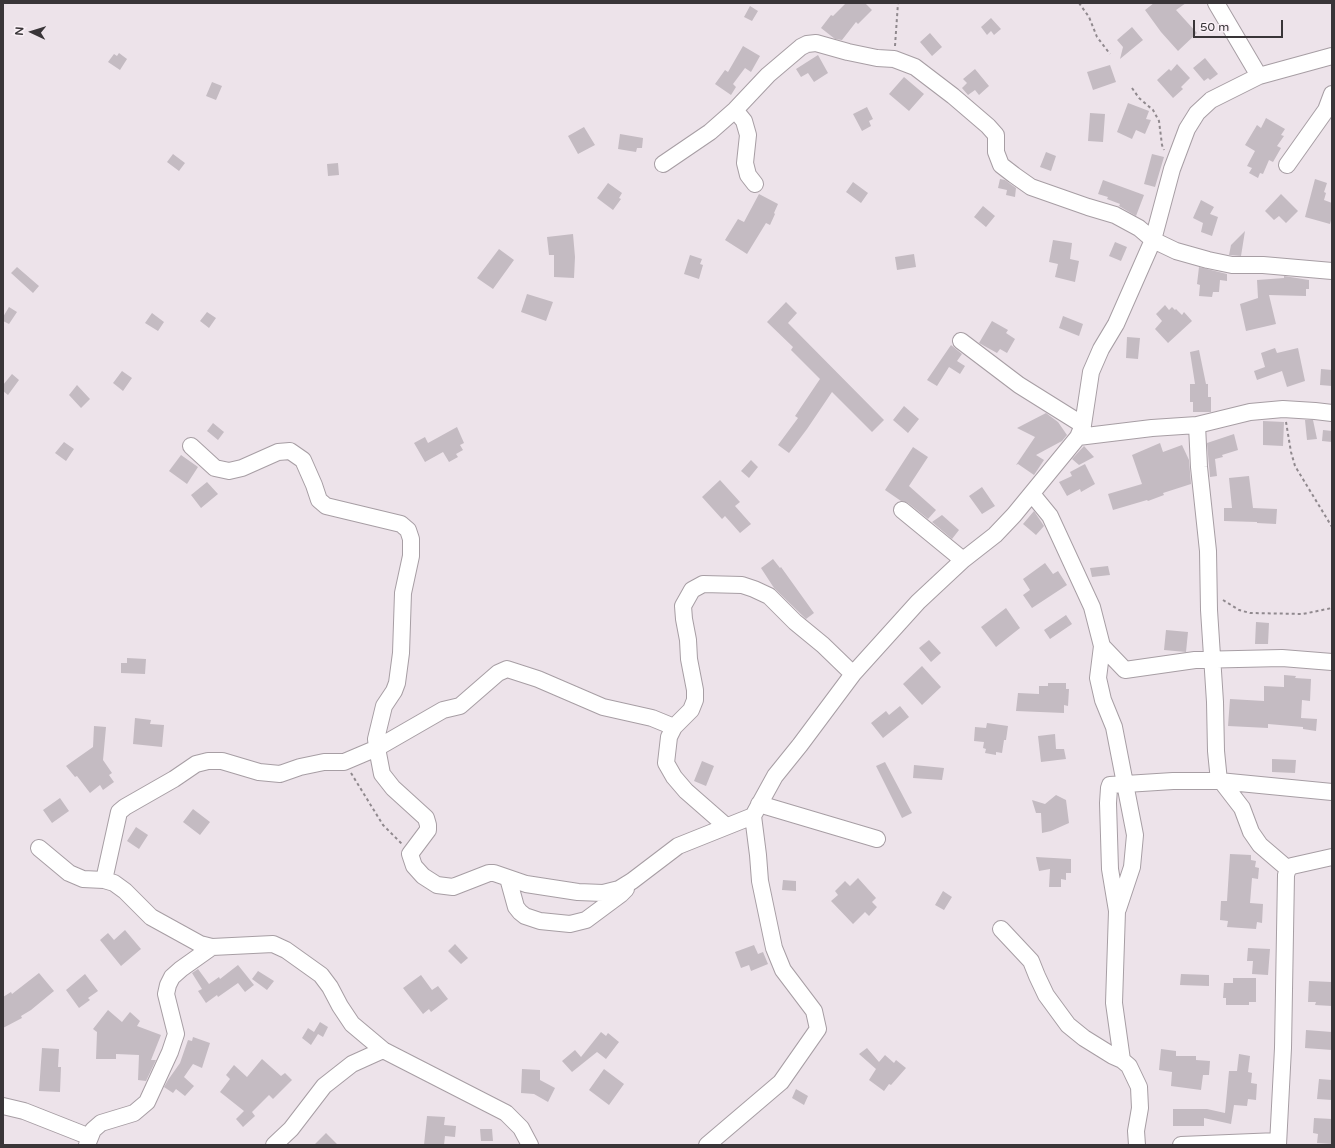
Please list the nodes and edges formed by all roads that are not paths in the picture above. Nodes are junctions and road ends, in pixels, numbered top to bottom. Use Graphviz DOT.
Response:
graph roads {
  1 [pos="1216,3"];
  2 [pos="1332,56"];
  3 [pos="1259,76"];
  4 [pos="1332,94"];
  5 [pos="735,110"];
  6 [pos="663,164"];
  7 [pos="1288,165"];
  8 [pos="755,184"];
  9 [pos="1153,240"];
  10 [pos="1332,271"];
  11 [pos="961,341"];
  12 [pos="1332,413"];
  13 [pos="1197,425"];
  14 [pos="1081,431"];
  15 [pos="191,446"];
  16 [pos="1032,494"];
  17 [pos="902,510"];
  18 [pos="963,560"];
  19 [pos="1102,646"];
  20 [pos="1212,660"];
  21 [pos="1332,662"];
  22 [pos="1125,670"];
  23 [pos="853,674"];
  24 [pos="1098,678"];
  25 [pos="674,727"];
  26 [pos="377,748"];
  27 [pos="1221,782"];
  28 [pos="1124,784"];
  29 [pos="1332,792"];
  30 [pos="756,810"];
  31 [pos="726,826"];
  32 [pos="877,839"];
  33 [pos="39,848"];
  34 [pos="1332,857"];
  35 [pos="1288,869"];
  36 [pos="508,878"];
  37 [pos="104,880"];
  38 [pos="632,881"];
  39 [pos="1117,911"];
  40 [pos="1001,929"];
  41 [pos="212,947"];
  42 [pos="383,1050"];
  43 [pos="1122,1060"];
  44 [pos="3,1106"];
  45 [pos="88,1141"];
  46 [pos="1278,1143"];
  47 [pos="274,1145"];
  48 [pos="530,1145"];
  49 [pos="707,1145"];
  50 [pos="1137,1145"];
  51 [pos="1181,1145"];
  1 -- 3 [label="street"];
  2 -- 3 [label="street"];
  3 -- 9 [label="street"];
  4 -- 7 [label="street"];
  5 -- 6 [label="street"];
  5 -- 8 [label="street"];
  5 -- 9 [label="street"];
  9 -- 10 [label="street"];
  9 -- 14 [label="street"];
  11 -- 14 [label="street"];
  12 -- 13 [label="street"];
  13 -- 14 [label="street"];
  13 -- 20 [label="street"];
  14 -- 16 [label="street"];
  15 -- 26 [label="street"];
  16 -- 18 [label="street"];
  16 -- 19 [label="street"];
  17 -- 18 [label="street"];
  18 -- 23 [label="street"];
  19 -- 22 [label="street"];
  19 -- 24 [label="street"];
  20 -- 21 [label="street"];
  20 -- 22 [label="street"];
  20 -- 27 [label="street"];
  22 -- 24 [label="street"];
  23 -- 25 [label="street"];
  23 -- 30 [label="street"];
  24 -- 28 [label="street"];
  25 -- 26 [label="street"];
  25 -- 31 [label="street"];
  26 -- 36 [label="street"];
  26 -- 37 [label="street"];
  27 -- 28 [label="street"];
  27 -- 29 [label="street"];
  27 -- 35 [label="street"];
  28 -- 39 [label="street"];
  28 -- 39 [label="street"];
  30 -- 31 [label="street"];
  30 -- 32 [label="street"];
  30 -- 49 [label="street"];
  31 -- 38 [label="street"];
  33 -- 37 [label="street"];
  34 -- 35 [label="street"];
  35 -- 46 [label="street"];
  36 -- 38 [label="street"];
  36 -- 38 [label="street"];
  37 -- 41 [label="street"];
  39 -- 43 [label="street"];
  40 -- 43 [label="street"];
  41 -- 42 [label="street"];
  41 -- 45 [label="street"];
  42 -- 47 [label="street"];
  42 -- 48 [label="street"];
  43 -- 50 [label="street"];
  44 -- 45 [label="street"];
  46 -- 51 [label="street"];
}
